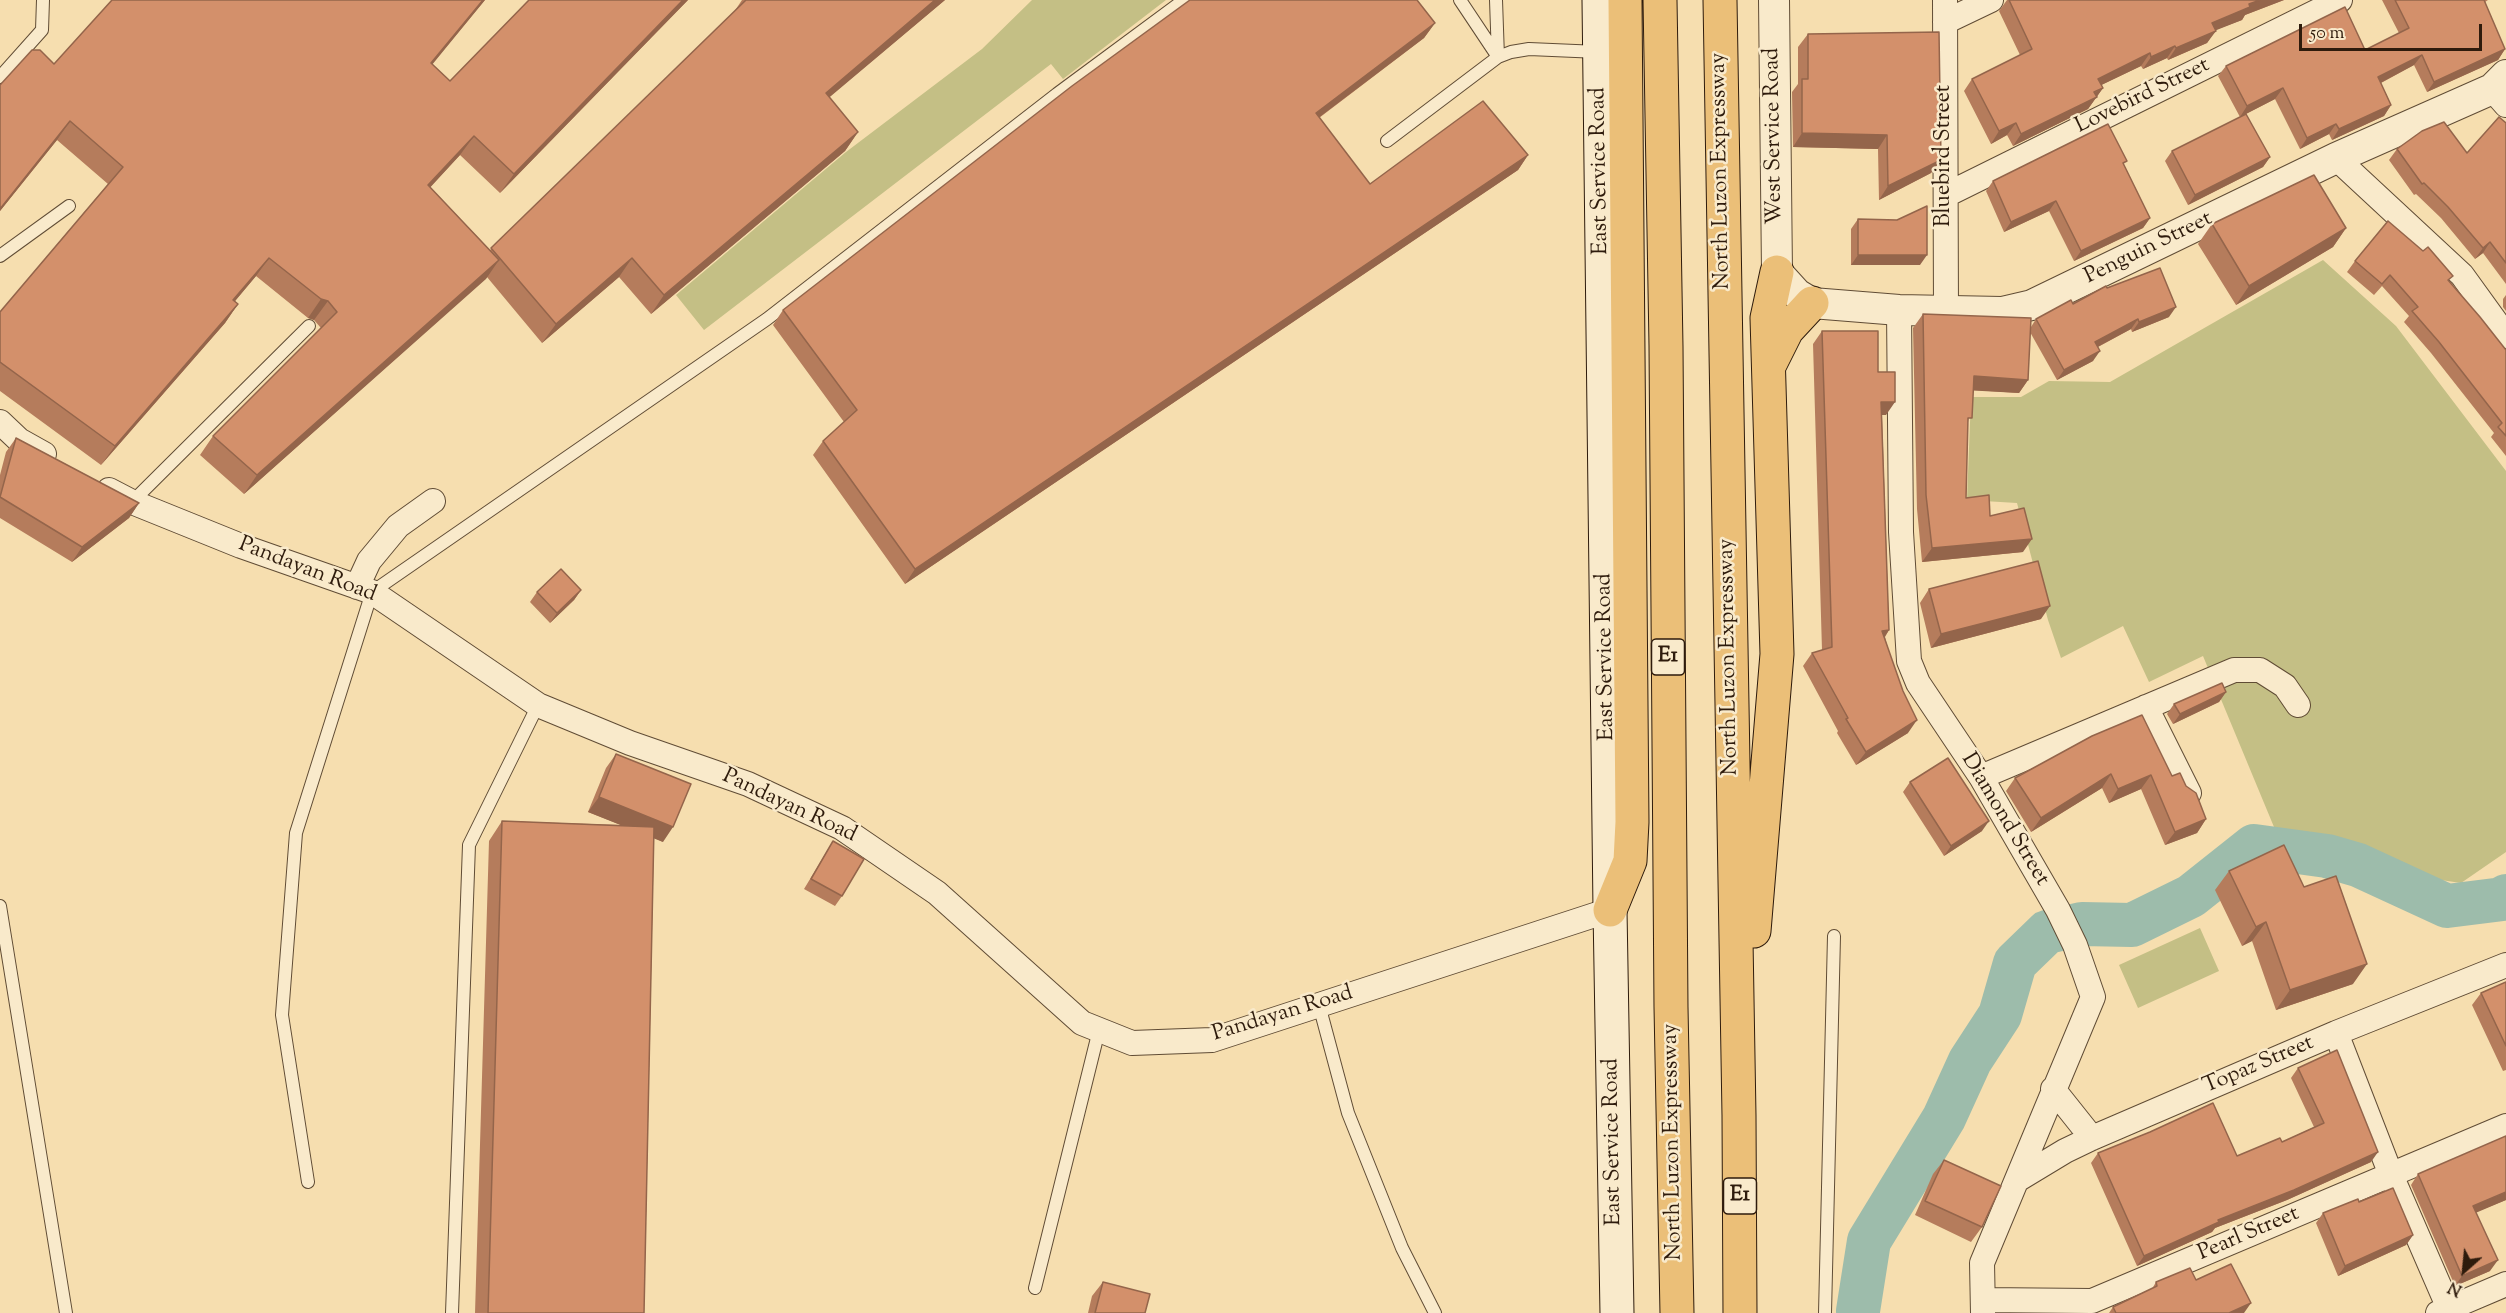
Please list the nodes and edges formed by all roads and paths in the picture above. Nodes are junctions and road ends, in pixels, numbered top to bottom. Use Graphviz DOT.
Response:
graph roads {
  1 [pos="43,0"];
  2 [pos="1184,0"];
  3 [pos="1461,0"];
  4 [pos="1496,0"];
  5 [pos="1599,0"];
  6 [pos="1624,0"];
  7 [pos="1660,0"];
  8 [pos="1720,0"];
  9 [pos="1774,0"];
  10 [pos="1991,0"];
  11 [pos="2340,0"];
  12 [pos="1945,11"];
  13 [pos="1600,52"];
  14 [pos="1498,57"];
  15 [pos="0,78"];
  16 [pos="2501,90"];
  17 [pos="1387,141"];
  18 [pos="2336,158"];
  19 [pos="1946,195"];
  20 [pos="69,206"];
  21 [pos="0,256"];
  22 [pos="1777,272"];
  23 [pos="1812,303"];
  24 [pos="1899,310"];
  25 [pos="1946,311"];
  26 [pos="309,326"];
  27 [pos="2506,336"];
  28 [pos="1768,368"];
  29 [pos="0,422"];
  30 [pos="60,463"];
  31 [pos="91,480"];
  32 [pos="433,501"];
  33 [pos="132,502"];
  34 [pos="364,590"];
  35 [pos="538,705"];
  36 [pos="2298,705"];
  37 [pos="2146,707"];
  38 [pos="1981,777"];
  39 [pos="2189,793"];
  40 [pos="0,906"];
  41 [pos="1610,910"];
  42 [pos="1834,936"];
  43 [pos="2506,965"];
  44 [pos="1319,1005"];
  45 [pos="1099,1030"];
  46 [pos="2336,1033"];
  47 [pos="2053,1089"];
  48 [pos="1739,1115"];
  49 [pos="2506,1126"];
  50 [pos="2092,1138"];
  51 [pos="2391,1175"];
  52 [pos="2017,1180"];
  53 [pos="308,1182"];
  54 [pos="2506,1284"];
  55 [pos="1035,1288"];
  56 [pos="1983,1307"];
  57 [pos="2446,1312"];
  58 [pos="66,1313"];
  59 [pos="452,1313"];
  60 [pos="1435,1313"];
  61 [pos="1617,1313"];
  62 [pos="1677,1313"];
  63 [pos="1740,1313"];
  64 [pos="1825,1313"];
  1 -- 15 [label="lane"];
  2 -- 34 [label="lane"];
  3 -- 14 [label="lane"];
  4 -- 14 [label="lane"];
  5 -- 13 [label="main road, East Service Road"];
  6 -- 41 [label="highway"];
  7 -- 62 [label="highway, North Luzon Expressway / E1"];
  8 -- 48 [label="highway, North Luzon Expressway / E1"];
  9 -- 22 [label="street, West Service Road"];
  10 -- 12 [label="street"];
  11 -- 19 [label="street, Lovebird Street"];
  12 -- 19 [label="street, Bluebird Street"];
  13 -- 14 [label="lane"];
  13 -- 41 [label="main road, East Service Road"];
  14 -- 17 [label="lane"];
  16 -- 18 [label="street, Penguin Street"];
  18 -- 25 [label="street, Penguin Street"];
  18 -- 27 [label="street"];
  19 -- 25 [label="street, Bluebird Street"];
  20 -- 21 [label="lane"];
  22 -- 23 [label="street"];
  22 -- 28 [label="highway"];
  23 -- 24 [label="street, Penguin Street"];
  23 -- 28 [label="highway"];
  24 -- 25 [label="street, Penguin Street"];
  24 -- 38 [label="street, Diamond Street"];
  26 -- 33 [label="lane"];
  28 -- 48 [label="highway"];
  29 -- 30 [label="street"];
  31 -- 33 [label="street, Pandayan Road"];
  32 -- 34 [label="street"];
  33 -- 34 [label="street, Pandayan Road"];
  34 -- 35 [label="street, Pandayan Road"];
  34 -- 53 [label="lane"];
  35 -- 45 [label="street, Pandayan Road"];
  35 -- 59 [label="lane"];
  36 -- 37 [label="street"];
  37 -- 38 [label="street"];
  37 -- 39 [label="street"];
  38 -- 47 [label="street, Diamond Street"];
  40 -- 58 [label="lane"];
  41 -- 44 [label="street, Pandayan Road"];
  41 -- 61 [label="main road, East Service Road"];
  42 -- 64 [label="lane"];
  43 -- 46 [label="street, Topaz Street"];
  44 -- 45 [label="street, Pandayan Road"];
  44 -- 60 [label="lane"];
  45 -- 55 [label="lane"];
  46 -- 50 [label="street, Topaz Street"];
  46 -- 51 [label="street"];
  47 -- 50 [label="street"];
  47 -- 52 [label="street, Diamond Street"];
  48 -- 63 [label="highway, North Luzon Expressway / E1"];
  49 -- 51 [label="street, Pearl Street"];
  50 -- 52 [label="street, Topaz Street"];
  51 -- 56 [label="street, Pearl Street"];
  51 -- 57 [label="street"];
  52 -- 56 [label="street, Diamond Street"];
  54 -- 57 [label="street"];
}
